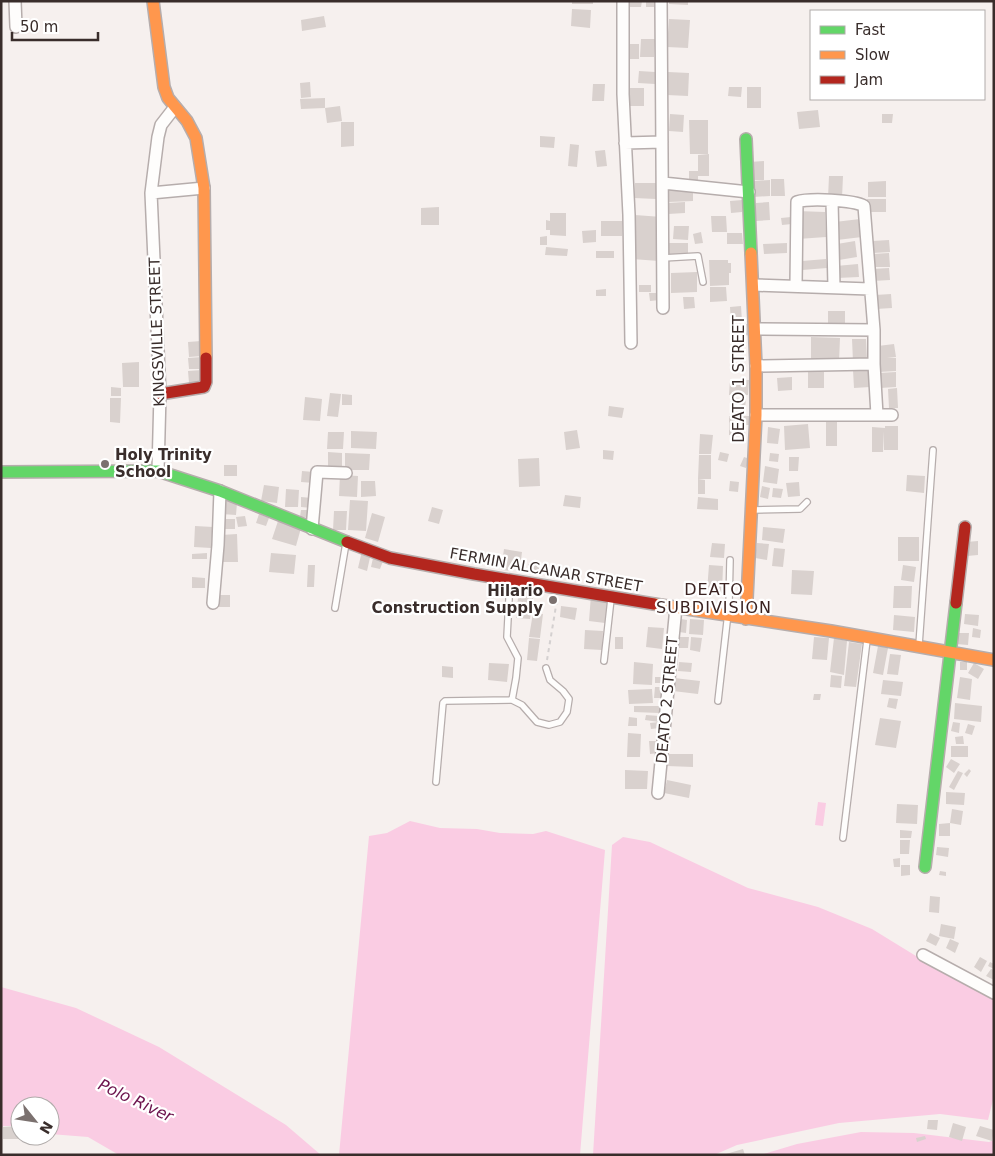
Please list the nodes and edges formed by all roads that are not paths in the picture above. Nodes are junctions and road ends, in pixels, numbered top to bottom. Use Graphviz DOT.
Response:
graph roads {
  1 [pos="15,1"];
  2 [pos="153,1"];
  3 [pos="622,1"];
  4 [pos="661,1"];
  5 [pos="16,27"];
  6 [pos="175,107"];
  7 [pos="746,139"];
  8 [pos="625,142"];
  9 [pos="662,142"];
  10 [pos="663,183"];
  11 [pos="204,188"];
  12 [pos="749,192"];
  13 [pos="151,193"];
  14 [pos="832,201"];
  15 [pos="663,258"];
  16 [pos="703,282"];
  17 [pos="753,285"];
  18 [pos="796,286"];
  19 [pos="834,287"];
  20 [pos="870,289"];
  21 [pos="663,308"];
  22 [pos="755,329"];
  23 [pos="874,330"];
  24 [pos="631,343"];
  25 [pos="874,364"];
  26 [pos="756,366"];
  27 [pos="160,394"];
  28 [pos="876,415"];
  29 [pos="892,415"];
  30 [pos="756,416"];
  31 [pos="934,450"];
  32 [pos="158,471"];
  33 [pos="1,472"];
  34 [pos="346,473"];
  35 [pos="220,491"];
  36 [pos="807,502"];
  37 [pos="751,510"];
  38 [pos="965,527"];
  39 [pos="312,529"];
  40 [pos="346,541"];
  41 [pos="730,560"];
  42 [pos="510,580"];
  43 [pos="611,597"];
  44 [pos="213,603"];
  45 [pos="676,607"];
  46 [pos="335,608"];
  47 [pos="728,616"];
  48 [pos="746,619"];
  49 [pos="867,637"];
  50 [pos="919,646"];
  51 [pos="950,652"];
  52 [pos="604,660"];
  53 [pos="994,660"];
  54 [pos="546,668"];
  55 [pos="512,700"];
  56 [pos="718,701"];
  57 [pos="436,782"];
  58 [pos="658,793"];
  59 [pos="843,838"];
  60 [pos="925,867"];
  61 [pos="923,956"];
  62 [pos="994,993"];
  1 -- 5 [label="street"];
  2 -- 6 [label="street"];
  3 -- 8 [label="street"];
  4 -- 9 [label="street"];
  6 -- 11 [label="street"];
  6 -- 13 [label="street, KINGSVILLE STREET"];
  7 -- 12 [label="street, DEATO 1 STREET"];
  8 -- 9 [label="street"];
  8 -- 24 [label="street"];
  9 -- 10 [label="street"];
  10 -- 12 [label="street"];
  10 -- 15 [label="street"];
  11 -- 13 [label="street"];
  11 -- 27 [label="street"];
  12 -- 17 [label="street, DEATO 1 STREET"];
  13 -- 27 [label="street, KINGSVILLE STREET"];
  14 -- 18 [label="street"];
  14 -- 19 [label="street"];
  14 -- 20 [label="street"];
  15 -- 16 [label="lane"];
  15 -- 21 [label="street"];
  17 -- 18 [label="street"];
  17 -- 22 [label="street, DEATO 1 STREET"];
  18 -- 19 [label="street"];
  19 -- 20 [label="street"];
  20 -- 23 [label="street"];
  22 -- 23 [label="street"];
  22 -- 26 [label="street, DEATO 1 STREET"];
  23 -- 25 [label="street"];
  25 -- 26 [label="street"];
  25 -- 28 [label="street"];
  26 -- 30 [label="street, DEATO 1 STREET"];
  27 -- 32 [label="street, KINGSVILLE STREET"];
  28 -- 29 [label="street"];
  28 -- 30 [label="street"];
  30 -- 37 [label="street, DEATO 1 STREET"];
  31 -- 50 [label="lane"];
  32 -- 33 [label="street, FERMIN ALCANAR STREET"];
  32 -- 35 [label="street, FERMIN ALCANAR STREET"];
  34 -- 39 [label="street"];
  35 -- 39 [label="street, FERMIN ALCANAR STREET"];
  35 -- 44 [label="street"];
  36 -- 37 [label="lane"];
  37 -- 48 [label="street, DEATO 1 STREET"];
  38 -- 51 [label="street"];
  39 -- 40 [label="street, FERMIN ALCANAR STREET"];
  40 -- 42 [label="street, FERMIN ALCANAR STREET"];
  40 -- 46 [label="lane"];
  41 -- 47 [label="lane"];
  42 -- 43 [label="street, FERMIN ALCANAR STREET"];
  42 -- 55 [label="lane"];
  43 -- 45 [label="street, FERMIN ALCANAR STREET"];
  43 -- 52 [label="lane"];
  45 -- 47 [label="street, FERMIN ALCANAR STREET"];
  45 -- 58 [label="street, DEATO 2 STREET"];
  47 -- 48 [label="street, FERMIN ALCANAR STREET"];
  47 -- 56 [label="lane"];
  48 -- 49 [label="street, FERMIN ALCANAR STREET"];
  49 -- 50 [label="street, FERMIN ALCANAR STREET"];
  49 -- 59 [label="lane"];
  50 -- 51 [label="street, FERMIN ALCANAR STREET"];
  51 -- 53 [label="street, FERMIN ALCANAR STREET"];
  51 -- 60 [label="street"];
  54 -- 55 [label="lane"];
  55 -- 57 [label="lane"];
  61 -- 62 [label="street"];
}
